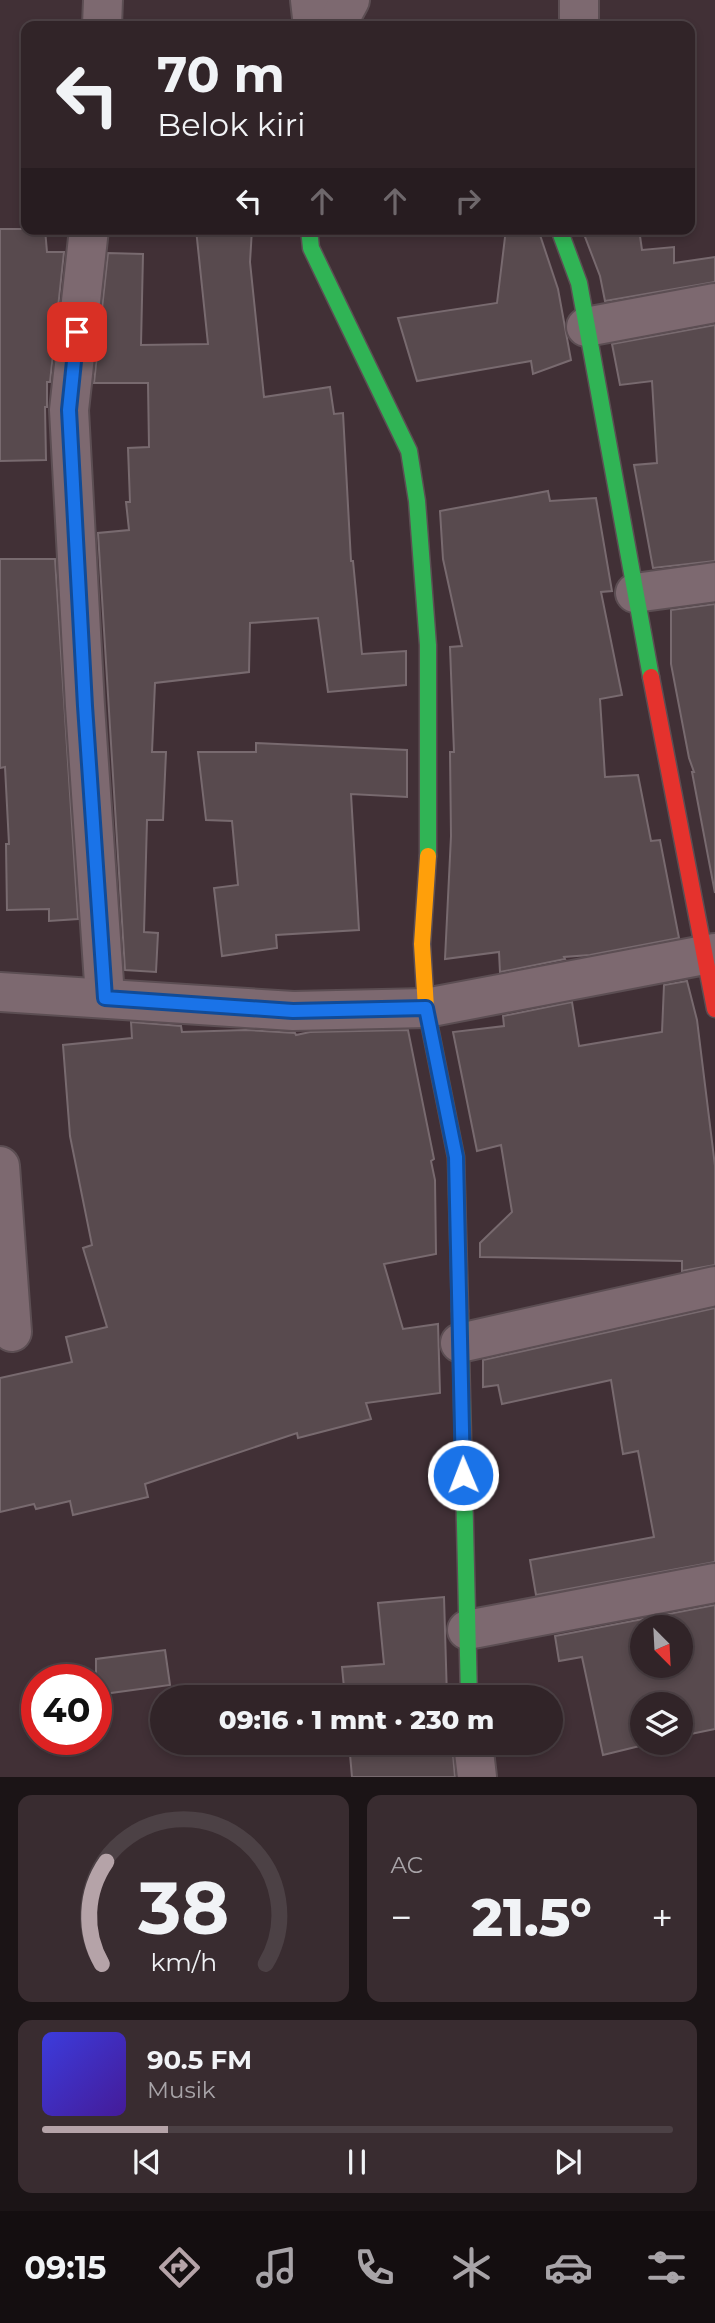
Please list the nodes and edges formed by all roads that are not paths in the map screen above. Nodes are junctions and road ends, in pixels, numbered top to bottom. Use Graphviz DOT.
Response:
graph roads {
  1 [pos="103,0"];
  2 [pos="310,0"];
  3 [pos="350,0"];
  4 [pos="579,0"];
  5 [pos="102,21"];
  6 [pos="312,21"];
  7 [pos="339,21"];
  8 [pos="579,21"];
  9 [pos="88,235"];
  10 [pos="310,235"];
  11 [pos="561,235"];
  12 [pos="715,303"];
  13 [pos="586,327"];
  14 [pos="715,582"];
  15 [pos="635,593"];
  16 [pos="710,965"];
  17 [pos="0,992"];
  18 [pos="105,998"];
  19 [pos="426,1008"];
  20 [pos="715,1009"];
  21 [pos="0,1166"];
  22 [pos="715,1286"];
  23 [pos="12,1332"];
  24 [pos="460,1343"];
  25 [pos="715,1583"];
  26 [pos="467,1630"];
  27 [pos="469,1685"];
  28 [pos="474,1755"];
  29 [pos="477,1777"];
  1 -- 5 [label="street"];
  2 -- 6 [label="street"];
  3 -- 7 [label="street"];
  4 -- 8 [label="street"];
  9 -- 18 [label="street"];
  10 -- 19 [label="street"];
  11 -- 13 [label="street"];
  12 -- 13 [label="street"];
  13 -- 15 [label="street"];
  14 -- 15 [label="street"];
  15 -- 16 [label="street"];
  16 -- 19 [label="street"];
  16 -- 20 [label="street"];
  17 -- 18 [label="street"];
  18 -- 19 [label="street"];
  19 -- 24 [label="street"];
  21 -- 23 [label="street"];
  22 -- 24 [label="street"];
  24 -- 26 [label="street"];
  25 -- 26 [label="street"];
  26 -- 27 [label="street"];
  28 -- 29 [label="street"];
}
